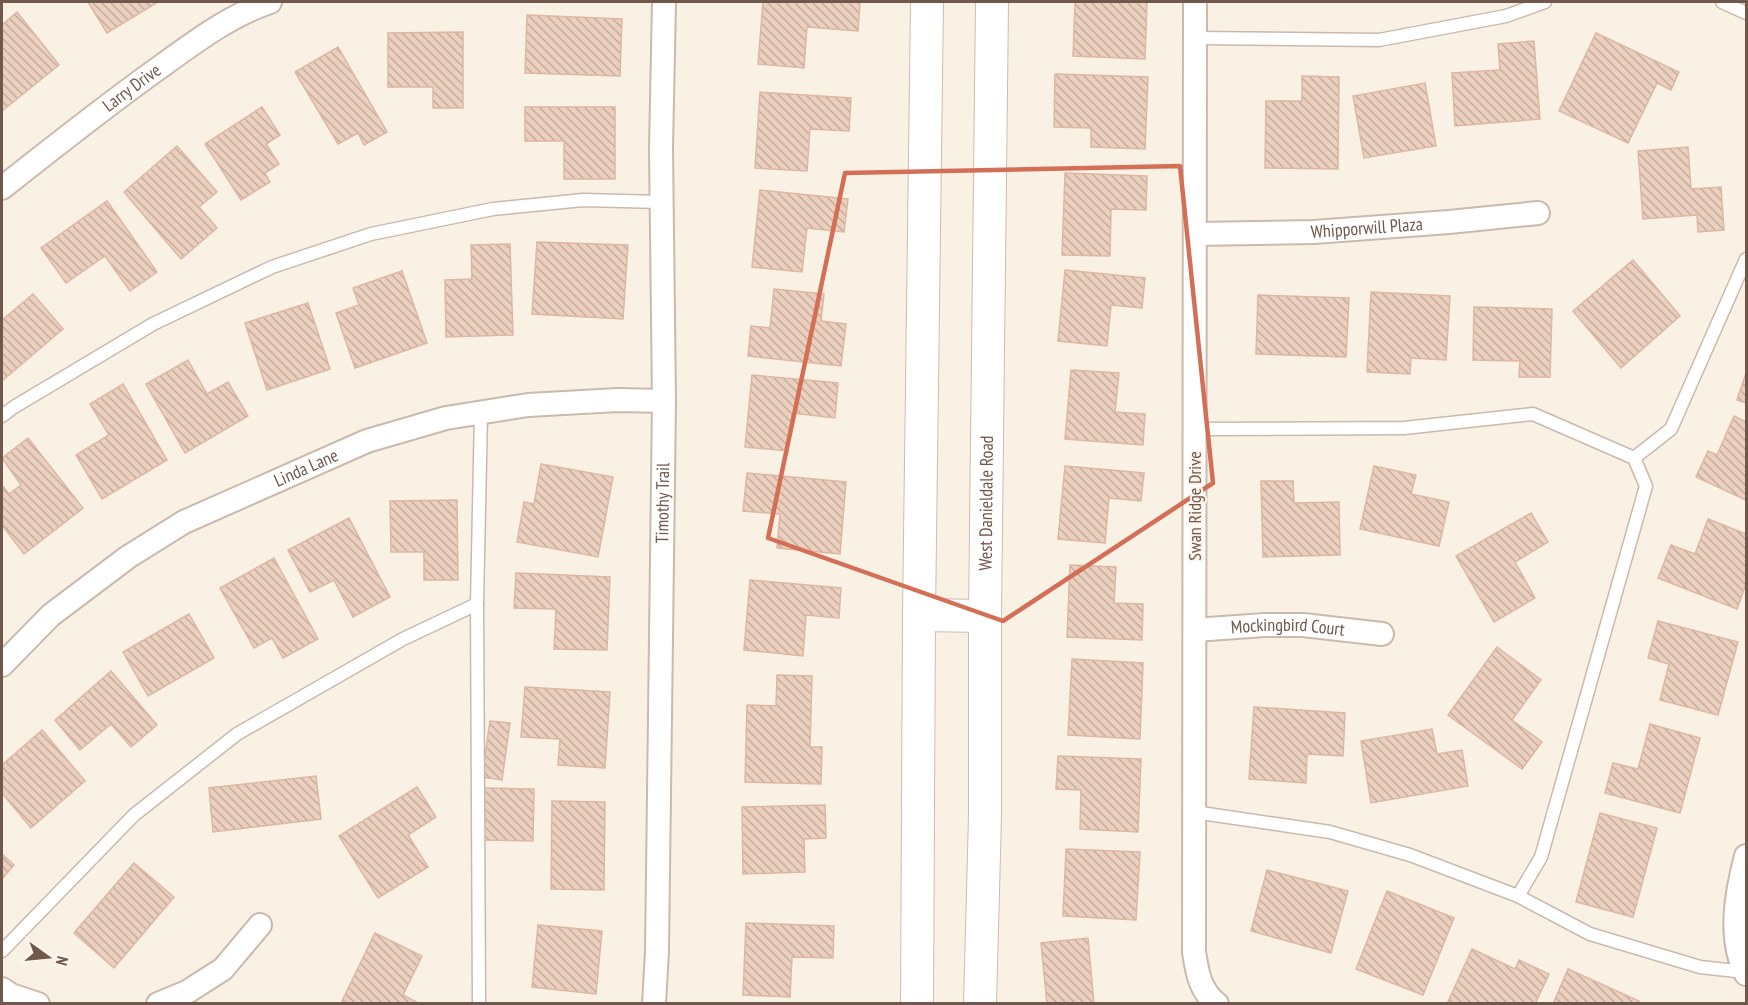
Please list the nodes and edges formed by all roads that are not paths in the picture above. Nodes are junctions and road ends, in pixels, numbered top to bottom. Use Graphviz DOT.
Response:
graph roads {
  1 [pos="270,2"];
  2 [pos="664,2"];
  3 [pos="927,2"];
  4 [pos="992,2"];
  5 [pos="1195,2"];
  6 [pos="1545,2"];
  7 [pos="1722,2"];
  8 [pos="1746,13"];
  9 [pos="1195,38"];
  10 [pos="2,188"];
  11 [pos="662,202"];
  12 [pos="1538,213"];
  13 [pos="1196,234"];
  14 [pos="1746,259"];
  15 [pos="664,401"];
  16 [pos="481,413"];
  17 [pos="2,416"];
  18 [pos="1195,429"];
  19 [pos="1634,458"];
  20 [pos="477,604"];
  21 [pos="919,615"];
  22 [pos="985,615"];
  23 [pos="1195,630"];
  24 [pos="1382,634"];
  25 [pos="2,666"];
  26 [pos="1194,812"];
  27 [pos="1746,856"];
  28 [pos="1518,896"];
  29 [pos="260,925"];
  30 [pos="2,951"];
  31 [pos="1746,973"];
  32 [pos="2,989"];
  33 [pos="38,1004"];
  34 [pos="158,1004"];
  35 [pos="479,1004"];
  36 [pos="654,1004"];
  37 [pos="917,1004"];
  38 [pos="980,1004"];
  39 [pos="1216,1004"];
  1 -- 10 [label="street, Larry Drive"];
  2 -- 11 [label="street, Timothy Trail"];
  3 -- 21 [label="main road"];
  4 -- 22 [label="main road, West Danieldale Road"];
  5 -- 9 [label="street, Swan Ridge Drive"];
  6 -- 9 [label="lane"];
  7 -- 8 [label="lane"];
  9 -- 13 [label="street, Swan Ridge Drive"];
  11 -- 15 [label="street, Timothy Trail"];
  11 -- 17 [label="lane"];
  12 -- 13 [label="street, Whipporwill Plaza"];
  13 -- 18 [label="street, Swan Ridge Drive"];
  14 -- 19 [label="lane"];
  15 -- 16 [label="street, Linda Lane"];
  15 -- 36 [label="street, Timothy Trail"];
  16 -- 20 [label="lane"];
  16 -- 25 [label="street, Linda Lane"];
  18 -- 19 [label="lane"];
  18 -- 23 [label="street, Swan Ridge Drive"];
  19 -- 28 [label="lane"];
  20 -- 30 [label="lane"];
  20 -- 35 [label="lane"];
  21 -- 22 [label="main road"];
  21 -- 37 [label="main road"];
  22 -- 38 [label="main road, West Danieldale Road"];
  23 -- 24 [label="street, Mockingbird Court"];
  23 -- 26 [label="street, Swan Ridge Drive"];
  26 -- 28 [label="lane"];
  26 -- 39 [label="street, Swan Ridge Drive"];
  27 -- 31 [label="street"];
  28 -- 31 [label="lane"];
  29 -- 34 [label="street"];
  32 -- 33 [label="street"];
}
